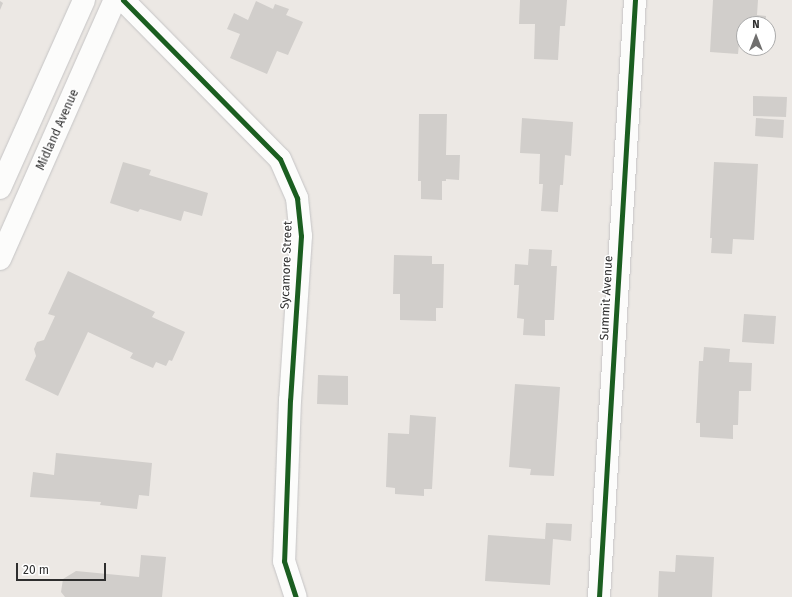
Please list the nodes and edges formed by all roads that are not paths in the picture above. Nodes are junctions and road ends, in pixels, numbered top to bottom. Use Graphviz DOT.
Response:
graph roads {
  1 [pos="84,0"];
  2 [pos="115,0"];
  3 [pos="123,0"];
  4 [pos="634,0"];
  5 [pos="0,188"];
  6 [pos="0,259"];
  7 [pos="296,597"];
  8 [pos="599,597"];
  1 -- 5 [label="street"];
  2 -- 6 [label="street, Midland Avenue"];
  3 -- 7 [label="street, Sycamore Street"];
  4 -- 8 [label="street, Summit Avenue"];
}
